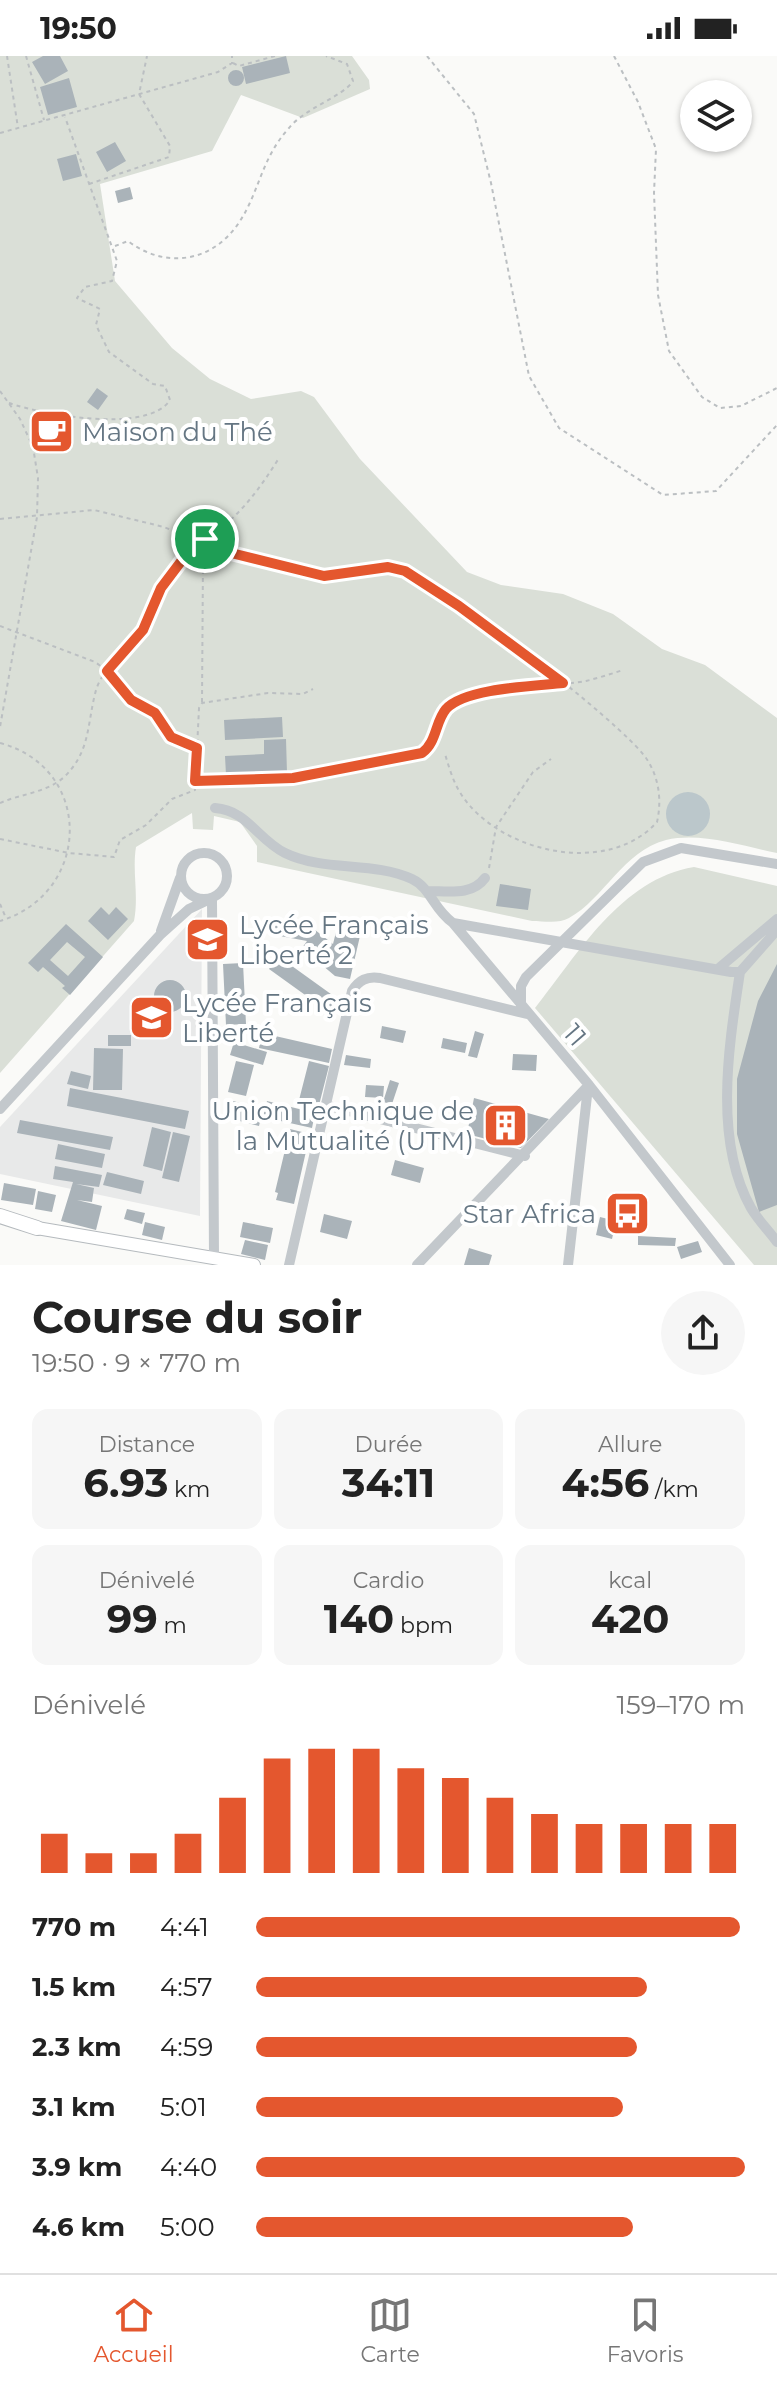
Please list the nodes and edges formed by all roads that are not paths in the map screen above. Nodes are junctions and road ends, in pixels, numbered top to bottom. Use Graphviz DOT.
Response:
graph roads {
  1 [pos="215,808"];
  2 [pos="777,864"];
  3 [pos="181,877"];
  4 [pos="485,878"];
  5 [pos="428,891"];
  6 [pos="212,898"];
  7 [pos="777,919"];
  8 [pos="453,923"];
  9 [pos="777,930"];
  10 [pos="160,935"];
  11 [pos="562,942"];
  12 [pos="719,968"];
  13 [pos="740,972"];
  14 [pos="525,1011"];
  15 [pos="589,1085"];
  16 [pos="325,1105"];
  17 [pos="0,1109"];
  18 [pos="525,1156"];
  19 [pos="0,1216"];
  20 [pos="0,1225"];
  21 [pos="37,1228"];
  22 [pos="777,1242"];
  23 [pos="184,1254"];
  24 [pos="214,1262"];
  25 [pos="193,1265"];
  26 [pos="254,1265"];
  27 [pos="289,1265"];
  28 [pos="417,1265"];
  29 [pos="568,1265"];
  30 [pos="730,1265"];
  1 -- 5 [label="street"];
  2 -- 11 [label="street"];
  3 -- 6 [label="street"];
  3 -- 6 [label="street"];
  3 -- 10 [label="street"];
  4 -- 5 [label="street"];
  5 -- 8 [label="street, 11"];
  6 -- 10 [label="street"];
  6 -- 24 [label="street"];
  7 -- 12 [label="street"];
  8 -- 11 [label="street"];
  8 -- 14 [label="street, 11"];
  9 -- 13 [label="street"];
  10 -- 17 [label="street"];
  11 -- 12 [label="street"];
  11 -- 14 [label="street"];
  12 -- 13 [label="street"];
  13 -- 22 [label="street"];
  14 -- 15 [label="street, 11"];
  14 -- 16 [label="street"];
  15 -- 18 [label="street"];
  15 -- 29 [label="street"];
  15 -- 30 [label="street, 11"];
  16 -- 18 [label="street"];
  16 -- 27 [label="street"];
  18 -- 28 [label="street"];
  19 -- 21 [label="highway"];
  20 -- 21 [label="highway"];
  21 -- 23 [label="main road"];
  23 -- 24 [label="main road"];
  23 -- 25 [label="main road"];
  24 -- 26 [label="main road"];
}
